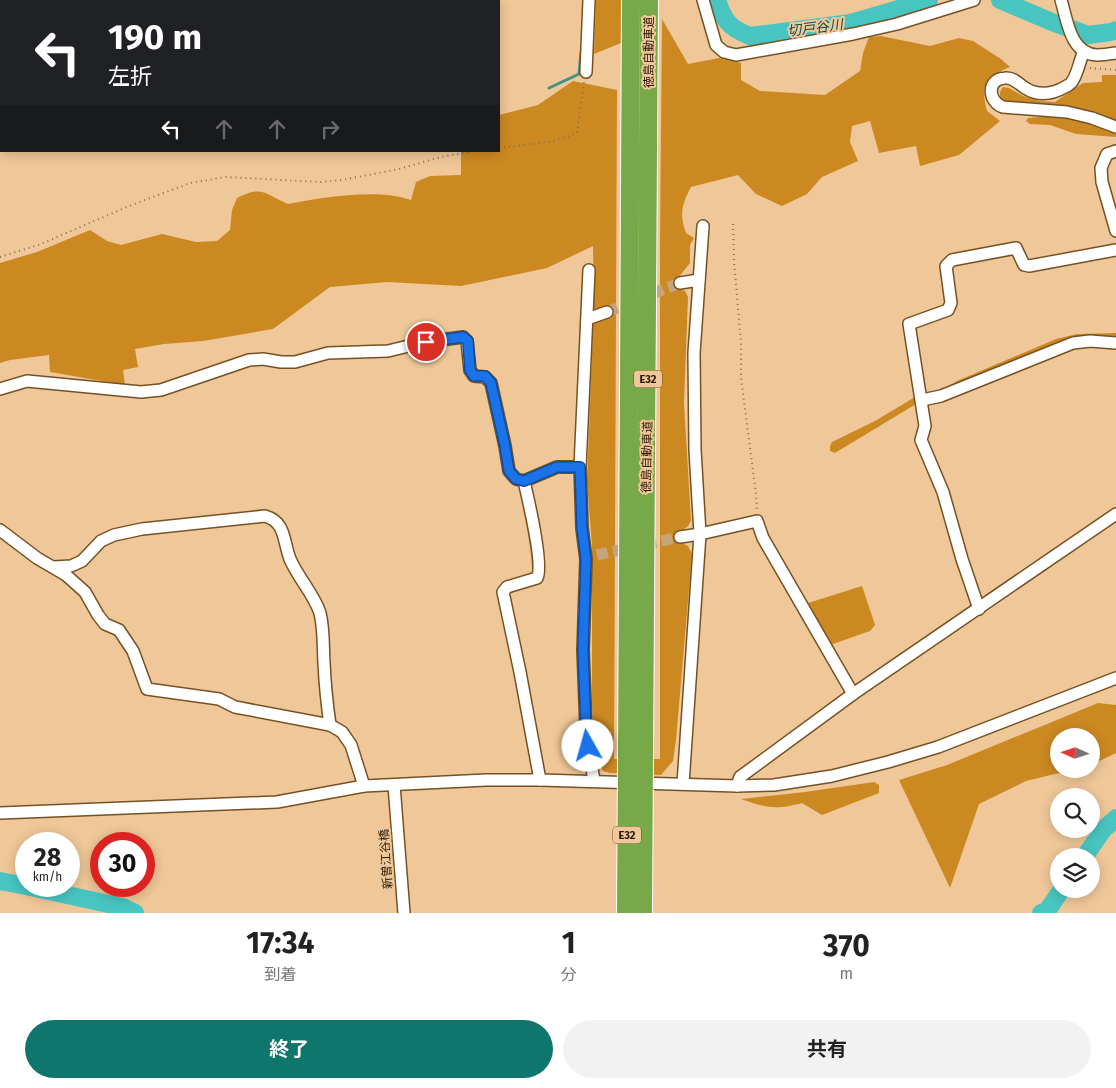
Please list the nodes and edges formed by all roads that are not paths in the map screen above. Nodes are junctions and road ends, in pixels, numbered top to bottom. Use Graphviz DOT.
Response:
graph roads {
  1 [pos="589,0"];
  2 [pos="631,0"];
  3 [pos="649,0"];
  4 [pos="704,0"];
  5 [pos="974,0"];
  6 [pos="1061,0"];
  7 [pos="1084,51"];
  8 [pos="1116,53"];
  9 [pos="586,72"];
  10 [pos="1116,127"];
  11 [pos="1116,151"];
  12 [pos="703,226"];
  13 [pos="1116,232"];
  14 [pos="1116,250"];
  15 [pos="589,270"];
  16 [pos="699,280"];
  17 [pos="680,283"];
  18 [pos="607,312"];
  19 [pos="587,319"];
  20 [pos="1116,343"];
  21 [pos="0,389"];
  22 [pos="922,400"];
  23 [pos="580,467"];
  24 [pos="524,481"];
  25 [pos="1116,514"];
  26 [pos="0,530"];
  27 [pos="700,534"];
  28 [pos="680,537"];
  29 [pos="53,567"];
  30 [pos="980,608"];
  31 [pos="1116,678"];
  32 [pos="854,694"];
  33 [pos="330,725"];
  34 [pos="636,758"];
  35 [pos="540,780"];
  36 [pos="594,781"];
  37 [pos="683,784"];
  38 [pos="394,785"];
  39 [pos="364,786"];
  40 [pos="737,786"];
  41 [pos="0,813"];
  42 [pos="404,913"];
  43 [pos="626,913"];
  44 [pos="643,913"];
  1 -- 9 [label="street"];
  2 -- 34 [label="highway, 徳島自動車道 / E32"];
  3 -- 34 [label="highway, 徳島自動車道 / E32"];
  4 -- 5 [label="street"];
  6 -- 7 [label="street"];
  7 -- 8 [label="street"];
  7 -- 10 [label="street"];
  11 -- 13 [label="street"];
  12 -- 16 [label="street"];
  14 -- 22 [label="street"];
  15 -- 19 [label="street"];
  16 -- 17 [label="street"];
  16 -- 27 [label="street"];
  18 -- 19 [label="street"];
  19 -- 23 [label="street"];
  20 -- 22 [label="street"];
  21 -- 24 [label="street"];
  22 -- 30 [label="street"];
  23 -- 24 [label="street"];
  23 -- 36 [label="street"];
  24 -- 35 [label="street"];
  25 -- 30 [label="street"];
  26 -- 29 [label="street"];
  27 -- 28 [label="street"];
  27 -- 32 [label="street"];
  27 -- 37 [label="street"];
  29 -- 33 [label="street"];
  29 -- 33 [label="street"];
  30 -- 32 [label="street"];
  31 -- 40 [label="street"];
  32 -- 40 [label="street"];
  33 -- 39 [label="street"];
  34 -- 43 [label="highway, 徳島自動車道 / E32, bridge"];
  34 -- 44 [label="highway, 徳島自動車道 / E32, bridge"];
  35 -- 36 [label="street"];
  35 -- 38 [label="street"];
  36 -- 37 [label="street"];
  37 -- 40 [label="street"];
  38 -- 39 [label="street"];
  38 -- 42 [label="street, 新曽江谷橋"];
  39 -- 41 [label="street"];
}
